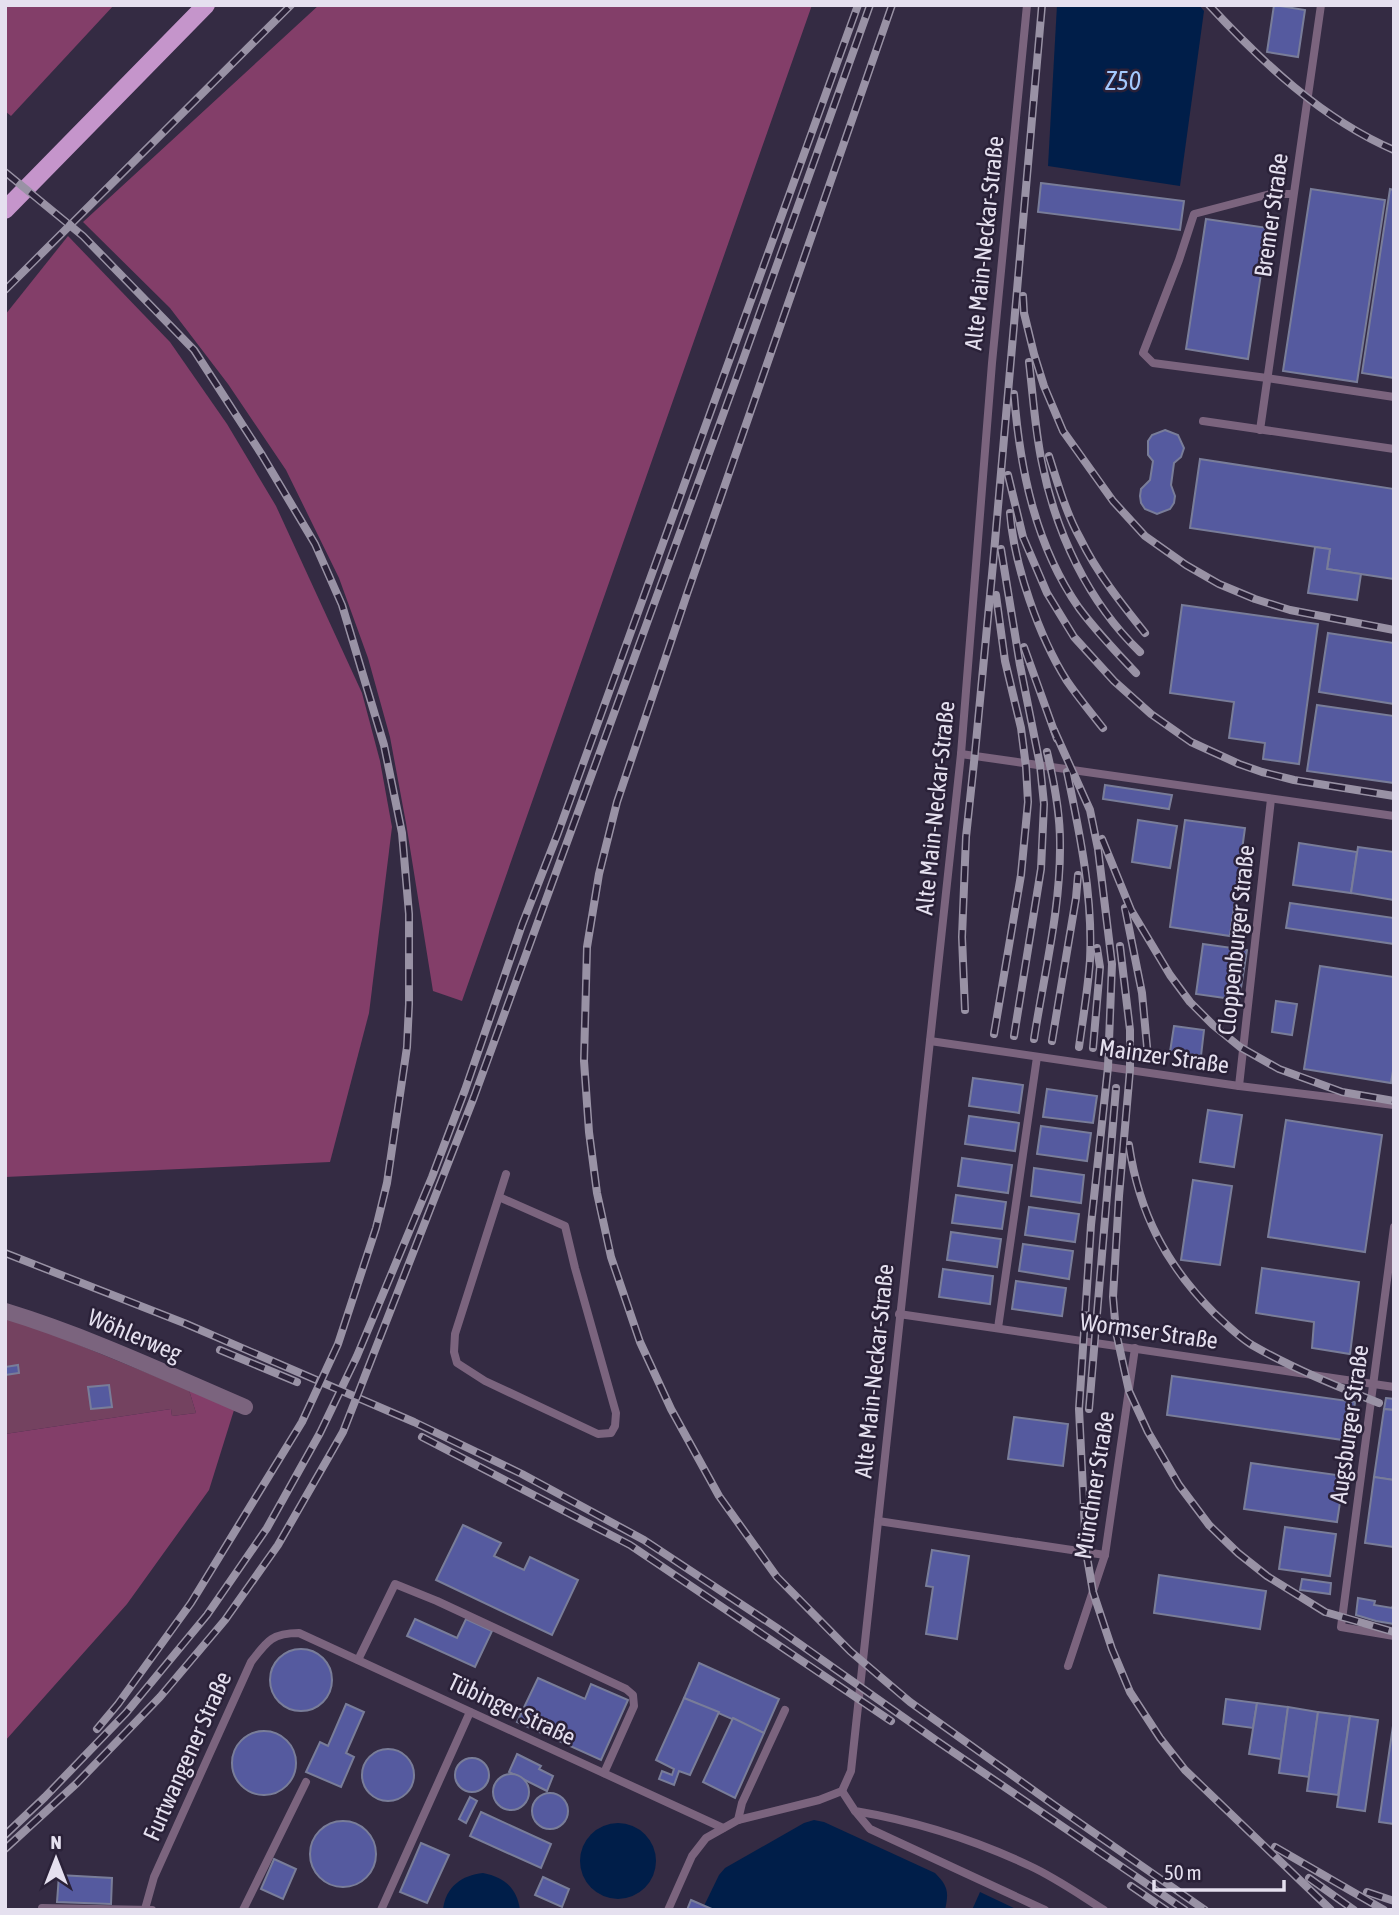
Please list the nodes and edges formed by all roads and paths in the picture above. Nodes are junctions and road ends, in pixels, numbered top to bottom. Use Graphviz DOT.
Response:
graph roads {
  1 [pos="206,5"];
  2 [pos="1027,5"];
  3 [pos="1321,5"];
  4 [pos="1293,194"];
  5 [pos="10,206"];
  6 [pos="1267,378"];
  7 [pos="1394,397"];
  8 [pos="1203,421"];
  9 [pos="1259,430"];
  10 [pos="1394,449"];
  11 [pos="961,754"];
  12 [pos="1271,799"];
  13 [pos="1394,816"];
  14 [pos="930,1041"];
  15 [pos="1037,1057"];
  16 [pos="1239,1086"];
  17 [pos="1394,1105"];
  18 [pos="506,1174"];
  19 [pos="499,1198"];
  20 [pos="1394,1227"];
  21 [pos="5,1311"];
  22 [pos="899,1314"];
  23 [pos="998,1328"];
  24 [pos="1135,1348"];
  25 [pos="1374,1384"];
  26 [pos="1394,1387"];
  27 [pos="244,1406"];
  28 [pos="878,1521"];
  29 [pos="1105,1555"];
  30 [pos="283,1633"];
  31 [pos="1394,1636"];
  32 [pos="358,1660"];
  33 [pos="1068,1666"];
  34 [pos="785,1710"];
  35 [pos="470,1712"];
  36 [pos="604,1773"];
  37 [pos="306,1782"];
  38 [pos="842,1791"];
  39 [pos="855,1811"];
  40 [pos="738,1819"];
  41 [pos="723,1828"];
  42 [pos="42,1908"];
  43 [pos="148,1909"];
  44 [pos="243,1910"];
  45 [pos="381,1910"];
  46 [pos="668,1910"];
  47 [pos="1045,1910"];
  48 [pos="1104,1910"];
  1 -- 5 [label="main road"];
  2 -- 11 [label="lane, Alte Main-Neckar-Straße"];
  3 -- 4 [label="lane, Bremer Straße"];
  4 -- 6 [label="lane, Bremer Straße"];
  4 -- 6 [label="lane"];
  6 -- 7 [label="lane"];
  6 -- 9 [label="lane, Bremer Straße"];
  8 -- 9 [label="lane"];
  9 -- 10 [label="lane"];
  11 -- 12 [label="lane"];
  11 -- 14 [label="lane, Alte Main-Neckar-Straße"];
  12 -- 13 [label="lane"];
  12 -- 16 [label="lane, Cloppenburger Straße"];
  14 -- 15 [label="lane, Mainzer Straße"];
  14 -- 22 [label="lane, Alte Main-Neckar-Straße"];
  15 -- 16 [label="lane, Mainzer Straße"];
  15 -- 23 [label="lane"];
  16 -- 17 [label="lane, Mainzer Straße"];
  18 -- 19 [label="lane"];
  19 -- 19 [label="lane"];
  20 -- 25 [label="lane, Augsburger Straße"];
  21 -- 27 [label="street, Wöhlerweg"];
  22 -- 23 [label="lane, Wormser Straße"];
  22 -- 28 [label="lane, Alte Main-Neckar-Straße"];
  23 -- 24 [label="lane, Wormser Straße"];
  24 -- 25 [label="lane, Wormser Straße"];
  24 -- 29 [label="lane, Münchner Straße"];
  25 -- 26 [label="lane, Wormser Straße"];
  25 -- 31 [label="lane, Augsburger Straße"];
  28 -- 29 [label="lane"];
  28 -- 38 [label="lane, Alte Main-Neckar-Straße"];
  29 -- 33 [label="lane, Münchner Straße"];
  30 -- 32 [label="lane, Tübinger Straße"];
  30 -- 43 [label="lane, Furtwangener Straße"];
  32 -- 35 [label="lane, Tübinger Straße"];
  32 -- 36 [label="lane"];
  34 -- 40 [label="lane"];
  35 -- 36 [label="lane, Tübinger Straße"];
  35 -- 45 [label="lane"];
  36 -- 41 [label="lane, Tübinger Straße"];
  37 -- 44 [label="lane"];
  38 -- 39 [label="lane"];
  38 -- 40 [label="lane"];
  39 -- 47 [label="lane"];
  39 -- 48 [label="lane"];
  40 -- 41 [label="lane"];
  41 -- 46 [label="lane"];
  42 -- 43 [label="lane"];
}
